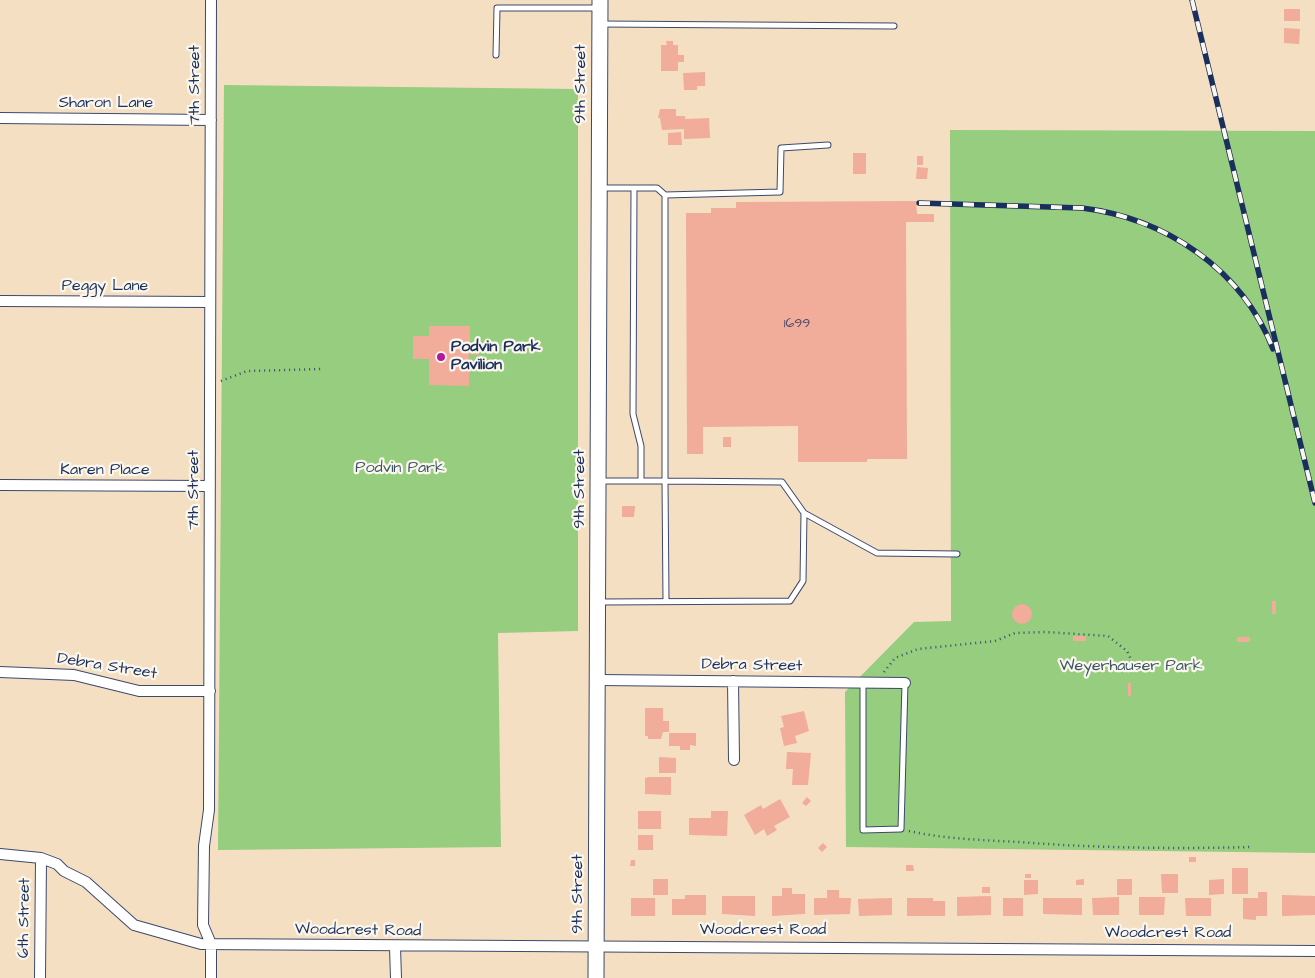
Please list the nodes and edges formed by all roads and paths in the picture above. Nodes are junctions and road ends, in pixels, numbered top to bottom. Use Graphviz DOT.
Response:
graph roads {
  1 [pos="211,0"];
  2 [pos="600,4"];
  3 [pos="600,24"];
  4 [pos="894,26"];
  5 [pos="496,56"];
  6 [pos="0,118"];
  7 [pos="211,120"];
  8 [pos="828,146"];
  9 [pos="599,188"];
  10 [pos="634,188"];
  11 [pos="665,195"];
  12 [pos="0,301"];
  13 [pos="210,302"];
  14 [pos="322,369"];
  15 [pos="210,385"];
  16 [pos="599,481"];
  17 [pos="641,481"];
  18 [pos="665,481"];
  19 [pos="0,485"];
  20 [pos="210,486"];
  21 [pos="804,513"];
  22 [pos="958,554"];
  23 [pos="666,601"];
  24 [pos="598,602"];
  25 [pos="1134,668"];
  26 [pos="0,672"];
  27 [pos="598,680"];
  28 [pos="733,681"];
  29 [pos="863,683"];
  30 [pos="876,683"];
  31 [pos="905,684"];
  32 [pos="210,691"];
  33 [pos="734,760"];
  34 [pos="901,829"];
  35 [pos="1251,847"];
  36 [pos="0,854"];
  37 [pos="41,858"];
  38 [pos="211,944"];
  39 [pos="596,945"];
  40 [pos="395,947"];
  41 [pos="1315,951"];
  42 [pos="40,978"];
  43 [pos="211,978"];
  44 [pos="396,978"];
  45 [pos="596,978"];
  1 -- 7 [label="street, 7th Street"];
  2 -- 3 [label="street, 9th Street"];
  2 -- 5 [label="lane"];
  3 -- 4 [label="lane"];
  3 -- 9 [label="street, 9th Street"];
  6 -- 7 [label="street, Sharon Lane"];
  7 -- 13 [label="street, 7th Street"];
  8 -- 11 [label="lane"];
  9 -- 10 [label="lane"];
  9 -- 16 [label="street, 9th Street"];
  10 -- 11 [label="lane"];
  10 -- 17 [label="lane"];
  11 -- 18 [label="lane"];
  12 -- 13 [label="street, Peggy Lane"];
  13 -- 15 [label="street, 7th Street"];
  14 -- 15 [label="path"];
  15 -- 20 [label="street, 7th Street"];
  16 -- 17 [label="lane"];
  16 -- 24 [label="street, 9th Street"];
  17 -- 18 [label="lane"];
  18 -- 21 [label="lane"];
  18 -- 23 [label="lane"];
  19 -- 20 [label="street, Karen Place"];
  20 -- 32 [label="street, 7th Street"];
  21 -- 22 [label="lane"];
  21 -- 23 [label="lane"];
  23 -- 24 [label="lane"];
  24 -- 27 [label="street, 9th Street"];
  25 -- 30 [label="path"];
  26 -- 32 [label="street, Debra Street"];
  27 -- 28 [label="street, Debra Street"];
  27 -- 39 [label="street, 9th Street"];
  28 -- 29 [label="street, Debra Street"];
  28 -- 33 [label="street"];
  29 -- 30 [label="street, Debra Street"];
  29 -- 34 [label="lane"];
  30 -- 31 [label="street, Debra Street"];
  31 -- 34 [label="lane"];
  32 -- 38 [label="street, 7th Street"];
  34 -- 35 [label="path"];
  36 -- 37 [label="street"];
  37 -- 38 [label="street, Woodcrest Road"];
  37 -- 42 [label="street, 6th Street"];
  38 -- 40 [label="street, Woodcrest Road"];
  38 -- 43 [label="street, 7th Street"];
  39 -- 40 [label="street, Woodcrest Road"];
  39 -- 41 [label="street, Woodcrest Road"];
  39 -- 45 [label="street, 9th Street"];
  40 -- 44 [label="street"];
}
